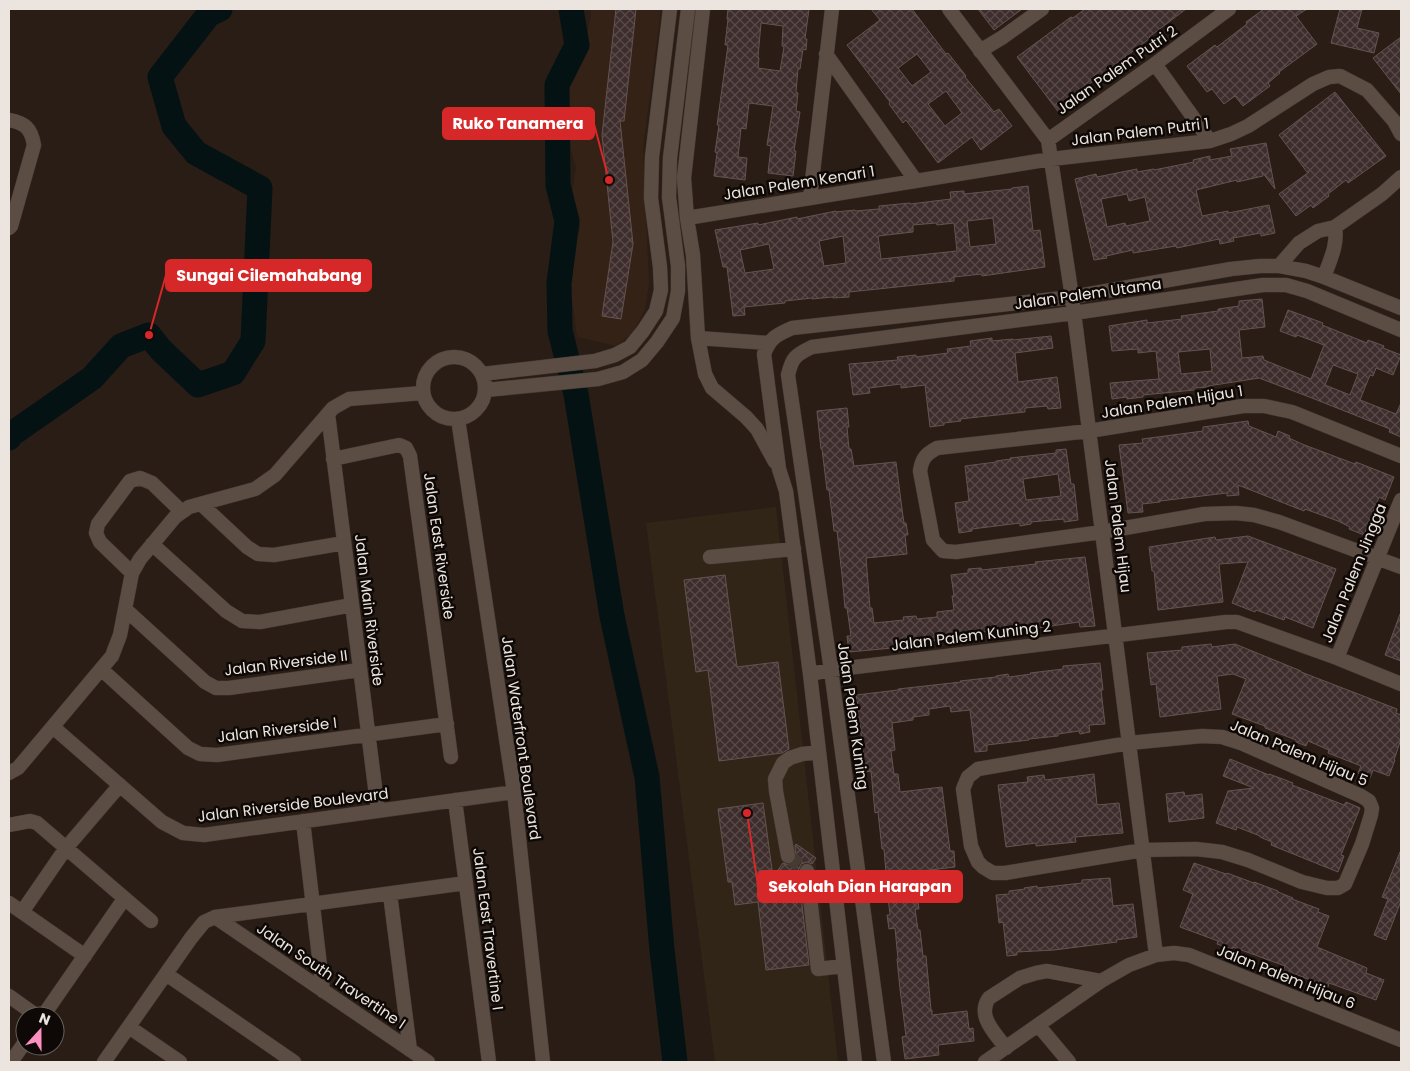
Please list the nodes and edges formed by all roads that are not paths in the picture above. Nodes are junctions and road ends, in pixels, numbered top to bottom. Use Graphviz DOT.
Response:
graph roads {
  1 [pos="670,9"];
  2 [pos="688,9"];
  3 [pos="703,9"];
  4 [pos="832,9"];
  5 [pos="949,9"];
  6 [pos="1042,9"];
  7 [pos="1229,9"];
  8 [pos="980,51"];
  9 [pos="826,54"];
  10 [pos="1156,64"];
  11 [pos="9,120"];
  12 [pos="1401,134"];
  13 [pos="1048,140"];
  14 [pos="1210,141"];
  15 [pos="1051,159"];
  16 [pos="1401,177"];
  17 [pos="916,181"];
  18 [pos="810,198"];
  19 [pos="687,218"];
  20 [pos="10,227"];
  21 [pos="1335,227"];
  22 [pos="1279,266"];
  23 [pos="1324,276"];
  24 [pos="1072,297"];
  25 [pos="1401,308"];
  26 [pos="1074,313"];
  27 [pos="1401,330"];
  28 [pos="698,338"];
  29 [pos="772,339"];
  30 [pos="482,374"];
  31 [pos="788,376"];
  32 [pos="486,390"];
  33 [pos="422,393"];
  34 [pos="328,414"];
  35 [pos="458,419"];
  36 [pos="1089,431"];
  37 [pos="1401,456"];
  38 [pos="333,459"];
  39 [pos="779,469"];
  40 [pos="1401,500"];
  41 [pos="201,504"];
  42 [pos="182,512"];
  43 [pos="1102,532"];
  44 [pos="344,543"];
  45 [pos="152,544"];
  46 [pos="794,549"];
  47 [pos="710,557"];
  48 [pos="1378,558"];
  49 [pos="1401,567"];
  50 [pos="132,573"];
  51 [pos="352,605"];
  52 [pos="125,609"];
  53 [pos="1115,635"];
  54 [pos="1337,658"];
  55 [pos="101,669"];
  56 [pos="360,670"];
  57 [pos="831,670"];
  58 [pos="810,674"];
  59 [pos="1401,684"];
  60 [pos="447,724"];
  61 [pos="53,726"];
  62 [pos="368,734"];
  63 [pos="1129,743"];
  64 [pos="819,752"];
  65 [pos="451,757"];
  66 [pos="9,773"];
  67 [pos="120,785"];
  68 [pos="514,792"];
  69 [pos="455,800"];
  70 [pos="378,811"];
  71 [pos="303,821"];
  72 [pos="9,825"];
  73 [pos="66,848"];
  74 [pos="1143,850"];
  75 [pos="788,856"];
  76 [pos="806,871"];
  77 [pos="466,883"];
  78 [pos="390,894"];
  79 [pos="124,899"];
  80 [pos="9,903"];
  81 [pos="313,904"];
  82 [pos="22,912"];
  83 [pos="215,917"];
  84 [pos="151,922"];
  85 [pos="1156,955"];
  86 [pos="85,956"];
  87 [pos="844,966"];
  88 [pos="166,974"];
  89 [pos="1101,980"];
  90 [pos="324,991"];
  91 [pos="9,996"];
  92 [pos="23,1006"];
  93 [pos="50,1006"];
  94 [pos="1038,1025"];
  95 [pos="129,1027"];
  96 [pos="1401,1040"];
  97 [pos="1006,1048"];
  98 [pos="410,1050"];
  99 [pos="104,1062"];
  100 [pos="180,1062"];
  101 [pos="294,1062"];
  102 [pos="428,1062"];
  103 [pos="490,1062"];
  104 [pos="543,1062"];
  105 [pos="855,1062"];
  106 [pos="884,1062"];
  107 [pos="985,1062"];
  108 [pos="1069,1062"];
  1 -- 30 [label="street"];
  2 -- 32 [label="street"];
  3 -- 19 [label="street"];
  4 -- 9 [label="street"];
  5 -- 8 [label="street"];
  6 -- 8 [label="street"];
  7 -- 10 [label="street, Jalan Palem Putri 2"];
  8 -- 13 [label="street"];
  9 -- 17 [label="street"];
  9 -- 18 [label="street"];
  10 -- 13 [label="street, Jalan Palem Putri 2"];
  10 -- 14 [label="street"];
  11 -- 20 [label="street"];
  12 -- 14 [label="street, Jalan Palem Putri 1"];
  13 -- 15 [label="street, Jalan Palem Hijau"];
  14 -- 15 [label="street, Jalan Palem Putri 1"];
  15 -- 17 [label="street, Jalan Palem Kenari 1"];
  15 -- 24 [label="street, Jalan Palem Hijau"];
  16 -- 21 [label="street"];
  17 -- 18 [label="street, Jalan Palem Kenari 1"];
  18 -- 19 [label="street, Jalan Palem Kenari 1"];
  19 -- 28 [label="street"];
  21 -- 22 [label="street"];
  21 -- 23 [label="street"];
  22 -- 23 [label="street, Jalan Palem Utama"];
  22 -- 24 [label="street, Jalan Palem Utama"];
  23 -- 25 [label="street, Jalan Palem Utama"];
  24 -- 26 [label="street, Jalan Palem Hijau"];
  24 -- 29 [label="street, Jalan Palem Utama"];
  26 -- 27 [label="street, Jalan Palem Utama"];
  26 -- 31 [label="street, Jalan Palem Utama"];
  26 -- 36 [label="street, Jalan Palem Hijau"];
  28 -- 29 [label="street"];
  28 -- 39 [label="street"];
  29 -- 39 [label="street"];
  30 -- 32 [label="street"];
  30 -- 33 [label="street"];
  31 -- 57 [label="street, Jalan Palem Kuning"];
  32 -- 35 [label="street"];
  33 -- 34 [label="street"];
  33 -- 35 [label="street"];
  34 -- 38 [label="street, Jalan Main Riverside"];
  34 -- 41 [label="street"];
  35 -- 68 [label="street, Jalan Waterfront Boulevard"];
  36 -- 37 [label="street, Jalan Palem Hijau 1"];
  36 -- 43 [label="street, Jalan Palem Hijau"];
  36 -- 43 [label="street, Jalan Palem Hijau 1"];
  38 -- 44 [label="street, Jalan Main Riverside"];
  38 -- 60 [label="street, Jalan East Riverside"];
  39 -- 46 [label="street"];
  40 -- 48 [label="street, Jalan Palem Jingga"];
  41 -- 42 [label="street"];
  41 -- 44 [label="street"];
  42 -- 45 [label="street"];
  42 -- 50 [label="street"];
  43 -- 48 [label="street"];
  43 -- 53 [label="street, Jalan Palem Hijau"];
  44 -- 51 [label="street, Jalan Main Riverside"];
  45 -- 50 [label="street"];
  45 -- 51 [label="street"];
  46 -- 47 [label="street"];
  46 -- 58 [label="street"];
  48 -- 49 [label="street"];
  48 -- 54 [label="street, Jalan Palem Jingga"];
  50 -- 52 [label="street"];
  51 -- 56 [label="street, Jalan Main Riverside"];
  52 -- 55 [label="street"];
  52 -- 56 [label="street, Jalan Riverside II"];
  53 -- 54 [label="street, Jalan Palem Kuning 2"];
  53 -- 57 [label="street, Jalan Palem Kuning 2"];
  53 -- 63 [label="street, Jalan Palem Hijau"];
  54 -- 59 [label="street, Jalan Palem Kuning 2"];
  55 -- 61 [label="street"];
  55 -- 62 [label="street, Jalan Riverside I"];
  56 -- 62 [label="street, Jalan Main Riverside"];
  57 -- 58 [label="street, Jalan Palem Kuning 2"];
  57 -- 106 [label="street, Jalan Palem Kuning"];
  58 -- 64 [label="street"];
  60 -- 62 [label="street"];
  60 -- 65 [label="street, Jalan East Riverside"];
  61 -- 66 [label="street"];
  61 -- 67 [label="street, Jalan Riverside Boulevard"];
  62 -- 70 [label="street, Jalan Main Riverside"];
  63 -- 74 [label="street, Jalan Palem Hijau"];
  63 -- 74 [label="street"];
  63 -- 74 [label="street, Jalan Palem Hijau 5"];
  64 -- 75 [label="street"];
  64 -- 87 [label="street"];
  67 -- 71 [label="street, Jalan Riverside Boulevard"];
  67 -- 73 [label="street"];
  68 -- 69 [label="street, Jalan Riverside Boulevard"];
  68 -- 104 [label="street, Jalan Waterfront Boulevard"];
  69 -- 70 [label="street, Jalan Riverside Boulevard"];
  69 -- 77 [label="street, Jalan East Travertine I"];
  70 -- 71 [label="street, Jalan Riverside Boulevard"];
  71 -- 81 [label="street"];
  72 -- 73 [label="street"];
  73 -- 79 [label="street"];
  73 -- 82 [label="street"];
  74 -- 85 [label="street, Jalan Palem Hijau"];
  76 -- 87 [label="street"];
  77 -- 78 [label="street"];
  77 -- 103 [label="street, Jalan East Travertine I"];
  78 -- 81 [label="street"];
  78 -- 98 [label="street"];
  79 -- 84 [label="street"];
  79 -- 86 [label="street"];
  80 -- 82 [label="street"];
  81 -- 83 [label="street"];
  81 -- 90 [label="street"];
  82 -- 86 [label="street"];
  83 -- 88 [label="street"];
  83 -- 90 [label="street, Jalan South Travertine I"];
  85 -- 89 [label="street, Jalan Palem Hijau 6"];
  85 -- 96 [label="street, Jalan Palem Hijau 6"];
  86 -- 93 [label="street"];
  87 -- 105 [label="street"];
  88 -- 95 [label="street"];
  88 -- 101 [label="street"];
  89 -- 94 [label="street, Jalan Palem Hijau 6"];
  89 -- 97 [label="street"];
  90 -- 98 [label="street, Jalan South Travertine I"];
  91 -- 92 [label="street"];
  94 -- 97 [label="street, Jalan Palem Hijau 6"];
  94 -- 108 [label="street"];
  95 -- 99 [label="street"];
  95 -- 100 [label="street"];
  97 -- 107 [label="street, Jalan Palem Hijau 6"];
  98 -- 102 [label="street, Jalan South Travertine I"];
}
